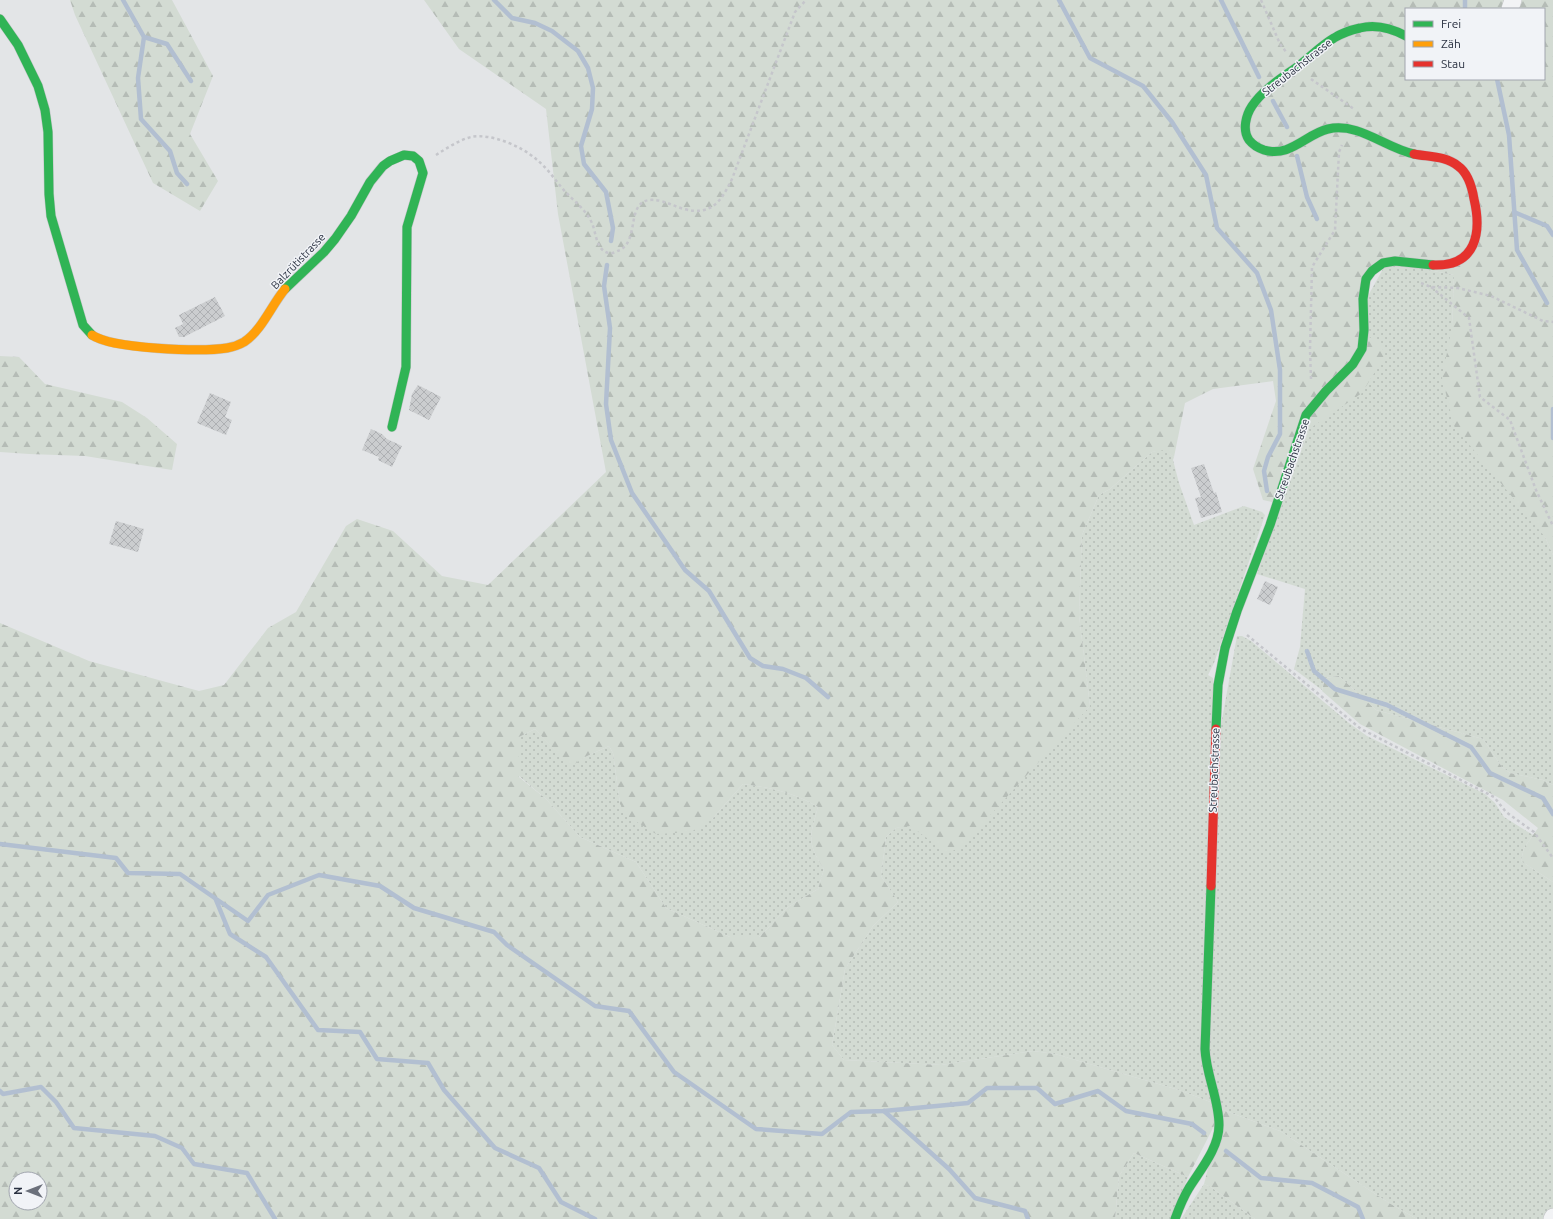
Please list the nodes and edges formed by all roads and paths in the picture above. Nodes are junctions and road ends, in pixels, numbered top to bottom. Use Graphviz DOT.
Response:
graph roads {
  1 [pos="806,0"];
  2 [pos="1261,0"];
  3 [pos="0,19"];
  4 [pos="1405,35"];
  5 [pos="1298,65"];
  6 [pos="1348,127"];
  7 [pos="422,163"];
  8 [pos="1416,281"];
  9 [pos="1431,287"];
  10 [pos="1553,322"];
  11 [pos="1312,406"];
  12 [pos="392,427"];
  13 [pos="1553,526"];
  14 [pos="1231,626"];
  15 [pos="1553,858"];
  16 [pos="1176,1219"];
  1 -- 7 [label="path"];
  2 -- 5 [label="path"];
  3 -- 7 [label="street, Balzrütistrasse"];
  4 -- 5 [label="street, Streubachstrasse"];
  5 -- 6 [label="path"];
  5 -- 6 [label="street, Streubachstrasse"];
  6 -- 11 [label="path"];
  6 -- 11 [label="street, Streubachstrasse"];
  7 -- 12 [label="street"];
  8 -- 9 [label="path"];
  9 -- 10 [label="path"];
  9 -- 13 [label="path"];
  11 -- 14 [label="street, Streubachstrasse"];
  14 -- 15 [label="path"];
  14 -- 16 [label="street, Streubachstrasse"];
}
